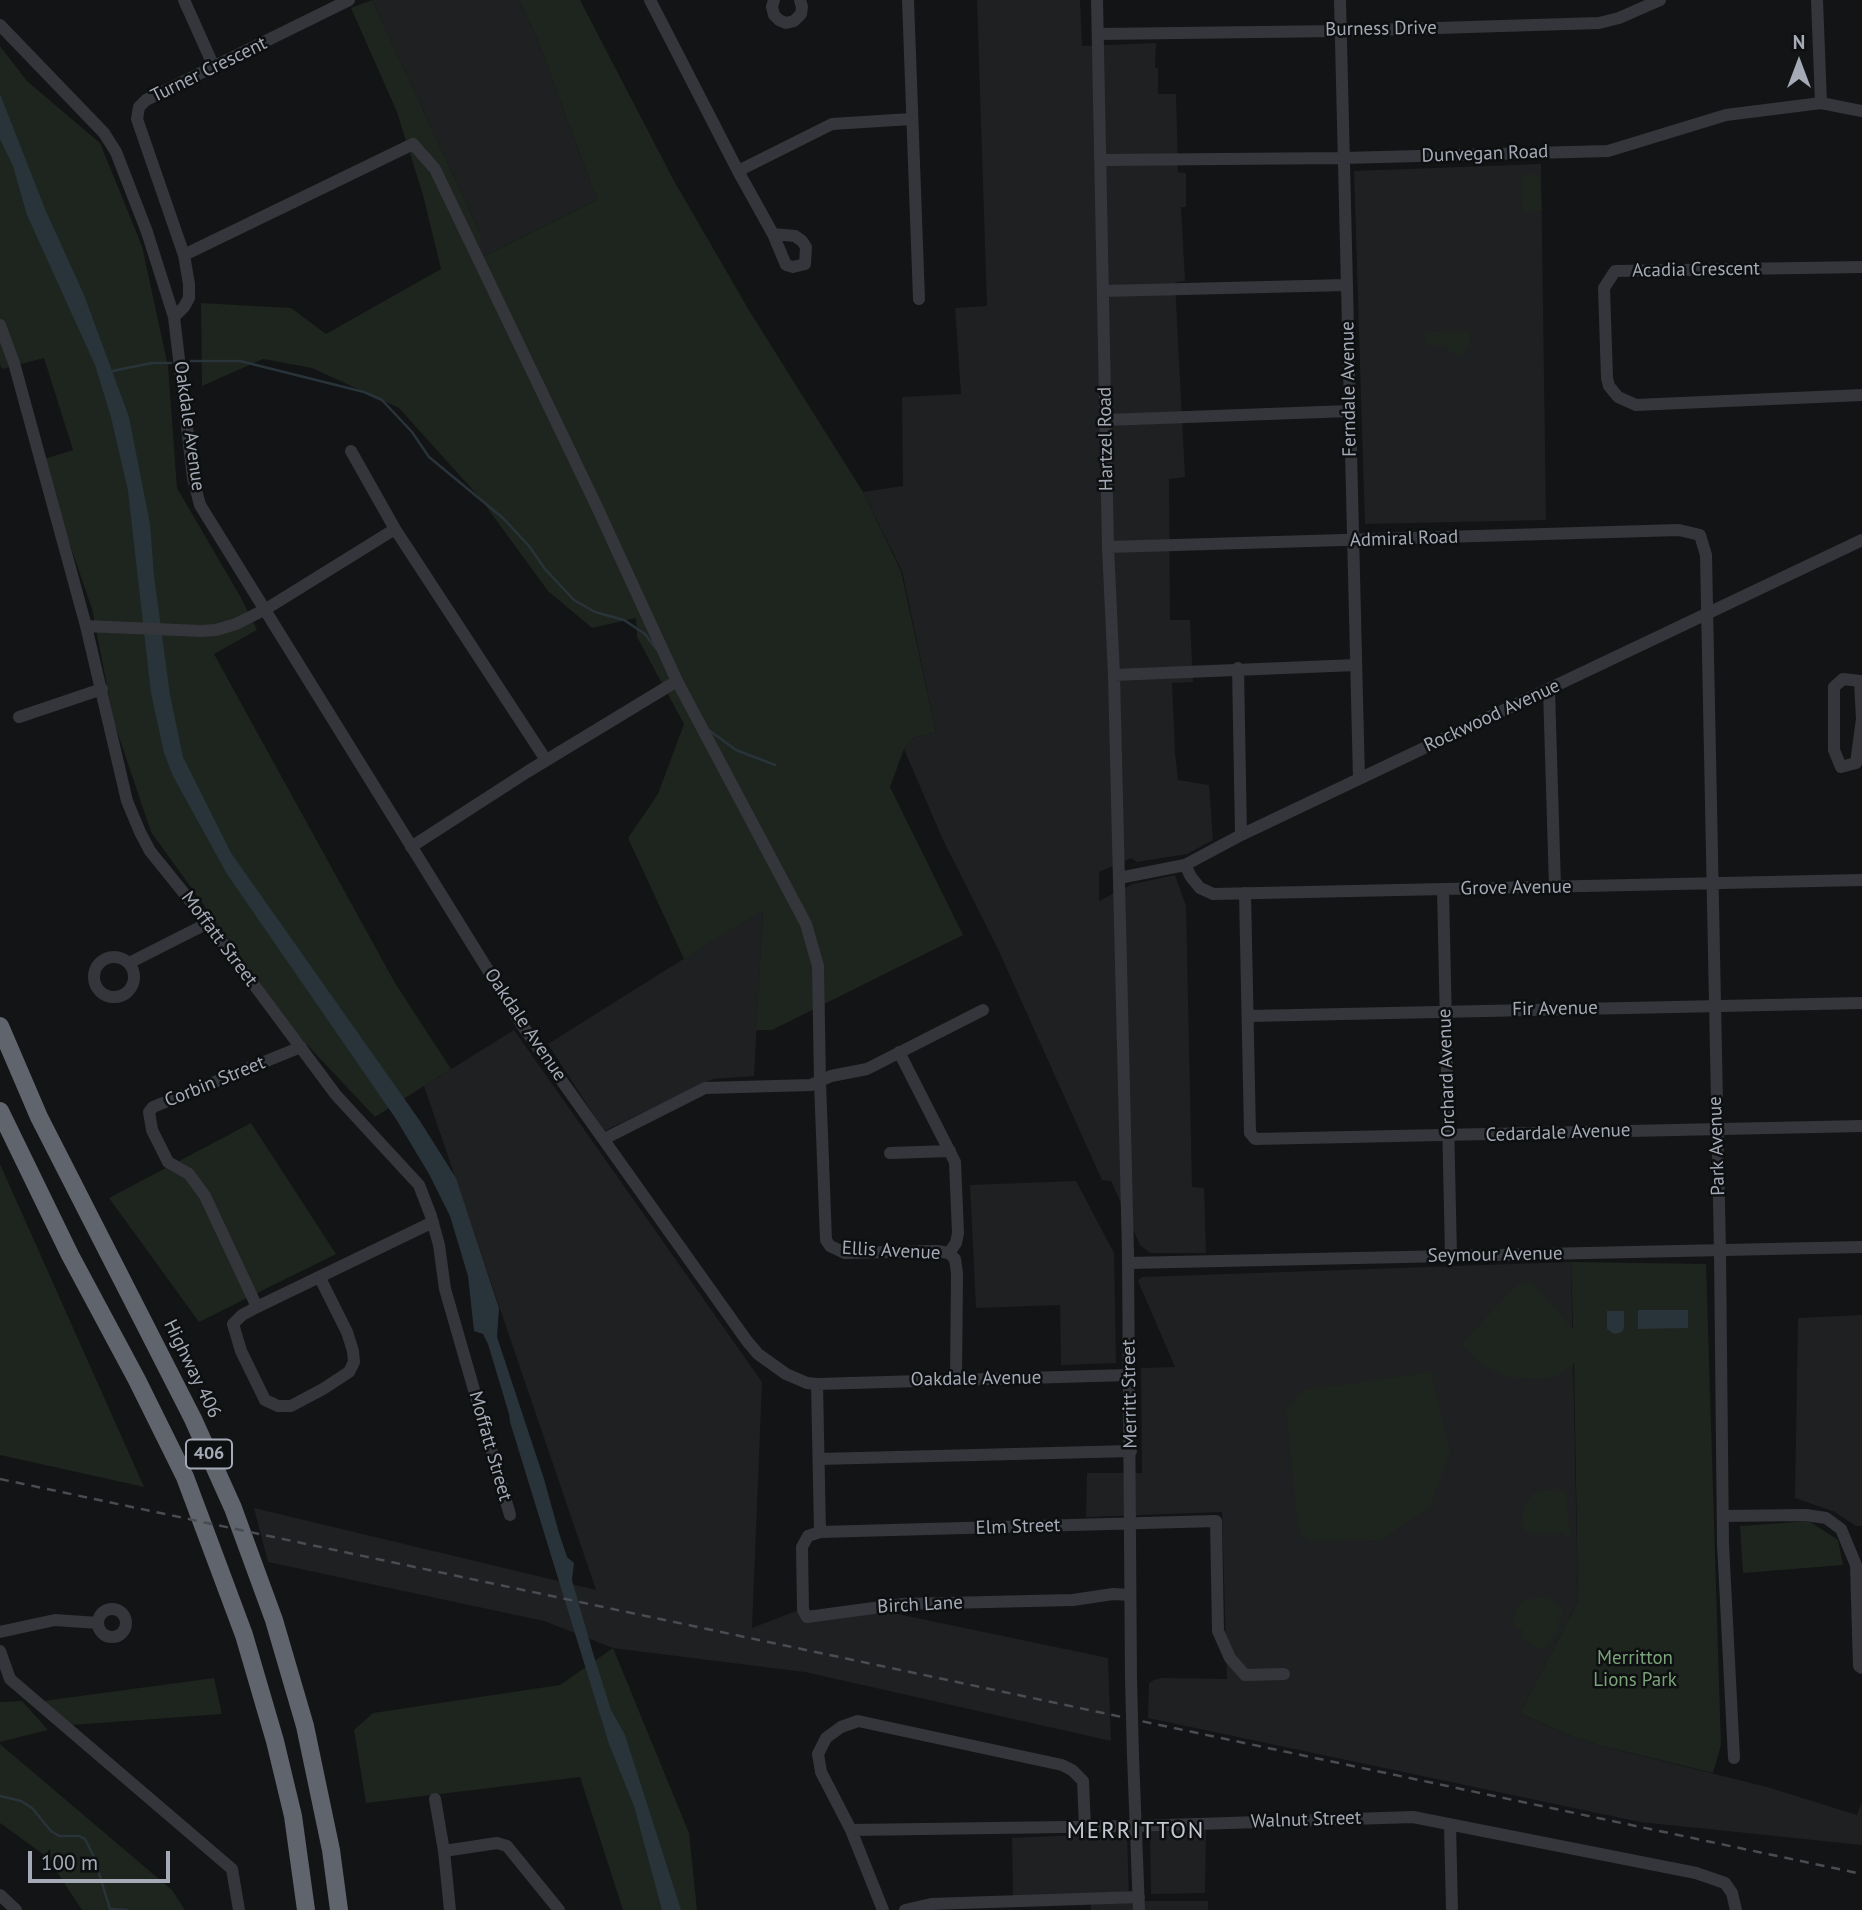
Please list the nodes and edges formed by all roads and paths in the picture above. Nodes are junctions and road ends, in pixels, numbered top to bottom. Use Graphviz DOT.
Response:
graph roads {
  1 [pos="184,0"];
  2 [pos="349,0"];
  3 [pos="650,0"];
  4 [pos="774,0"];
  5 [pos="800,0"];
  6 [pos="908,0"];
  7 [pos="1097,0"];
  8 [pos="1340,0"];
  9 [pos="1660,0"];
  10 [pos="1816,0"];
  11 [pos="0,25"];
  12 [pos="1340,31"];
  13 [pos="1098,34"];
  14 [pos="214,67"];
  15 [pos="1821,103"];
  16 [pos="1862,111"];
  17 [pos="911,119"];
  18 [pos="1343,158"];
  19 [pos="1102,160"];
  20 [pos="738,170"];
  21 [pos="773,233"];
  22 [pos="184,255"];
  23 [pos="1862,267"];
  24 [pos="1346,285"];
  25 [pos="1104,291"];
  26 [pos="919,299"];
  27 [pos="174,317"];
  28 [pos="0,325"];
  29 [pos="1862,395"];
  30 [pos="1349,411"];
  31 [pos="1106,420"];
  32 [pos="351,451"];
  33 [pos="395,529"];
  34 [pos="1700,535"];
  35 [pos="1862,540"];
  36 [pos="1352,541"];
  37 [pos="1108,547"];
  38 [pos="266,609"];
  39 [pos="1707,613"];
  40 [pos="86,626"];
  41 [pos="1356,665"];
  42 [pos="1238,668"];
  43 [pos="1114,675"];
  44 [pos="677,681"];
  45 [pos="102,689"];
  46 [pos="1549,690"];
  47 [pos="19,717"];
  48 [pos="1862,719"];
  49 [pos="546,760"];
  50 [pos="1359,779"];
  51 [pos="1241,835"];
  52 [pos="411,847"];
  53 [pos="1185,865"];
  54 [pos="1119,878"];
  55 [pos="1862,880"];
  56 [pos="1713,885"];
  57 [pos="1555,887"];
  58 [pos="1443,890"];
  59 [pos="1245,893"];
  60 [pos="208,923"];
  61 [pos="129,963"];
  62 [pos="1862,1003"];
  63 [pos="1714,1006"];
  64 [pos="983,1010"];
  65 [pos="1445,1012"];
  66 [pos="1249,1016"];
  67 [pos="0,1026"];
  68 [pos="301,1047"];
  69 [pos="899,1052"];
  70 [pos="820,1082"];
  71 [pos="0,1111"];
  72 [pos="1862,1126"];
  73 [pos="1716,1128"];
  74 [pos="1449,1136"];
  75 [pos="604,1139"];
  76 [pos="950,1151"];
  77 [pos="890,1153"];
  78 [pos="433,1222"];
  79 [pos="1862,1247"];
  80 [pos="1720,1252"];
  81 [pos="949,1253"];
  82 [pos="1451,1256"];
  83 [pos="1128,1263"];
  84 [pos="320,1278"];
  85 [pos="257,1307"];
  86 [pos="1129,1375"];
  87 [pos="956,1379"];
  88 [pos="817,1384"];
  89 [pos="1131,1451"];
  90 [pos="819,1459"];
  91 [pos="510,1515"];
  92 [pos="1723,1516"];
  93 [pos="1130,1523"];
  94 [pos="820,1532"];
  95 [pos="1130,1595"];
  96 [pos="98,1623"];
  97 [pos="0,1632"];
  98 [pos="0,1651"];
  99 [pos="1862,1668"];
  100 [pos="1284,1674"];
  101 [pos="1734,1758"];
  102 [pos="435,1799"];
  103 [pos="1450,1824"];
  104 [pos="1084,1826"];
  105 [pos="1136,1826"];
  106 [pos="851,1830"];
  107 [pos="444,1851"];
  108 [pos="0,1895"];
  109 [pos="1139,1904"];
  110 [pos="16,1910"];
  111 [pos="239,1910"];
  112 [pos="306,1910"];
  113 [pos="339,1910"];
  114 [pos="450,1910"];
  115 [pos="559,1910"];
  116 [pos="883,1910"];
  117 [pos="905,1910"];
  118 [pos="1452,1910"];
  119 [pos="1736,1910"];
  1 -- 14 [label="street"];
  2 -- 14 [label="street, Turner Crescent"];
  3 -- 20 [label="street"];
  4 -- 5 [label="street"];
  6 -- 17 [label="street"];
  7 -- 13 [label="street, Hartzel Road"];
  8 -- 12 [label="street, Ferndale Avenue"];
  9 -- 12 [label="street, Burness Drive"];
  10 -- 15 [label="street"];
  11 -- 27 [label="street"];
  12 -- 13 [label="street, Burness Drive"];
  12 -- 18 [label="street, Ferndale Avenue"];
  13 -- 19 [label="street, Hartzel Road"];
  14 -- 22 [label="street, Turner Crescent"];
  15 -- 16 [label="street, Dunvegan Road"];
  15 -- 18 [label="street, Dunvegan Road"];
  17 -- 20 [label="street"];
  17 -- 26 [label="street"];
  18 -- 19 [label="street, Dunvegan Road"];
  18 -- 24 [label="street, Ferndale Avenue"];
  19 -- 25 [label="street, Hartzel Road"];
  20 -- 21 [label="street"];
  22 -- 27 [label="street, Turner Crescent"];
  22 -- 44 [label="street"];
  23 -- 29 [label="street, Acadia Crescent"];
  24 -- 25 [label="street"];
  24 -- 30 [label="street, Ferndale Avenue"];
  25 -- 31 [label="street, Hartzel Road"];
  27 -- 38 [label="street, Oakdale Avenue"];
  28 -- 40 [label="street, Moffatt Street"];
  30 -- 31 [label="street"];
  30 -- 36 [label="street, Ferndale Avenue"];
  31 -- 37 [label="street, Hartzel Road"];
  32 -- 33 [label="street"];
  33 -- 38 [label="street"];
  33 -- 49 [label="street"];
  34 -- 36 [label="street, Admiral Road"];
  34 -- 39 [label="street, Park Avenue"];
  35 -- 39 [label="street, Rockwood Avenue"];
  36 -- 37 [label="street, Admiral Road"];
  36 -- 41 [label="street, Ferndale Avenue"];
  37 -- 43 [label="street, Hartzel Road"];
  38 -- 40 [label="street"];
  38 -- 52 [label="street, Oakdale Avenue"];
  39 -- 46 [label="street, Rockwood Avenue"];
  39 -- 56 [label="street, Park Avenue"];
  40 -- 45 [label="street, Moffatt Street"];
  41 -- 42 [label="street"];
  41 -- 50 [label="street, Ferndale Avenue"];
  42 -- 43 [label="street"];
  42 -- 51 [label="street"];
  43 -- 54 [label="street, Hartzel Road"];
  44 -- 49 [label="street"];
  44 -- 70 [label="street"];
  45 -- 47 [label="street"];
  45 -- 60 [label="street, Moffatt Street"];
  46 -- 50 [label="street, Rockwood Avenue"];
  46 -- 57 [label="street"];
  48 -- 48 [label="street"];
  49 -- 52 [label="street"];
  50 -- 51 [label="street, Rockwood Avenue"];
  51 -- 53 [label="street, Rockwood Avenue"];
  52 -- 75 [label="street, Oakdale Avenue"];
  53 -- 54 [label="street, Rockwood Avenue"];
  53 -- 59 [label="street, Grove Avenue"];
  54 -- 83 [label="street, Merritt Street"];
  55 -- 56 [label="street, Grove Avenue"];
  56 -- 57 [label="street, Grove Avenue"];
  56 -- 63 [label="street, Park Avenue"];
  57 -- 58 [label="street, Grove Avenue"];
  58 -- 59 [label="street, Grove Avenue"];
  58 -- 65 [label="street, Orchard Avenue"];
  59 -- 66 [label="street"];
  60 -- 61 [label="street"];
  60 -- 68 [label="street, Moffatt Street"];
  62 -- 63 [label="street, Fir Avenue"];
  63 -- 65 [label="street, Fir Avenue"];
  63 -- 73 [label="street, Park Avenue"];
  64 -- 69 [label="street"];
  65 -- 66 [label="street, Fir Avenue"];
  65 -- 74 [label="street, Orchard Avenue"];
  66 -- 74 [label="street, Cedardale Avenue"];
  67 -- 113 [label="highway, Highway 406 / 406"];
  68 -- 78 [label="street, Moffatt Street"];
  68 -- 85 [label="street, Corbin Street"];
  69 -- 70 [label="street"];
  69 -- 76 [label="street"];
  70 -- 75 [label="street"];
  70 -- 81 [label="street, Ellis Avenue"];
  71 -- 112 [label="highway, 406"];
  72 -- 73 [label="street, Cedardale Avenue"];
  73 -- 74 [label="street, Cedardale Avenue"];
  73 -- 80 [label="street, Park Avenue"];
  74 -- 82 [label="street, Orchard Avenue"];
  75 -- 88 [label="street, Oakdale Avenue"];
  76 -- 77 [label="street"];
  76 -- 81 [label="street"];
  78 -- 84 [label="street"];
  78 -- 91 [label="street, Moffatt Street"];
  79 -- 80 [label="street, Seymour Avenue"];
  80 -- 82 [label="street, Seymour Avenue"];
  80 -- 92 [label="street, Park Avenue"];
  81 -- 87 [label="street, Ellis Avenue"];
  82 -- 83 [label="street, Seymour Avenue"];
  83 -- 86 [label="street, Merritt Street"];
  84 -- 85 [label="street"];
  84 -- 85 [label="street"];
  86 -- 87 [label="street, Oakdale Avenue"];
  86 -- 89 [label="street, Merritt Street"];
  87 -- 88 [label="street, Oakdale Avenue"];
  88 -- 90 [label="street"];
  89 -- 90 [label="street"];
  89 -- 93 [label="street, Merritt Street"];
  90 -- 94 [label="street"];
  92 -- 99 [label="street"];
  92 -- 101 [label="street, Park Avenue"];
  93 -- 94 [label="street, Elm Street"];
  93 -- 95 [label="street, Merritt Street"];
  93 -- 100 [label="street, Elm Street"];
  94 -- 95 [label="street, Birch Lane"];
  95 -- 105 [label="street, Merritt Street, bridge"];
  96 -- 97 [label="street"];
  98 -- 111 [label="street"];
  102 -- 107 [label="street"];
  103 -- 105 [label="street, Walnut Street"];
  103 -- 118 [label="street"];
  103 -- 119 [label="street, Walnut Street"];
  104 -- 105 [label="street, Walnut Street"];
  104 -- 106 [label="street, Walnut Street"];
  104 -- 106 [label="street"];
  105 -- 109 [label="street, Merritt Street"];
  106 -- 116 [label="street"];
  107 -- 114 [label="street"];
  107 -- 115 [label="street"];
  108 -- 110 [label="street"];
  109 -- 117 [label="street"];
}
